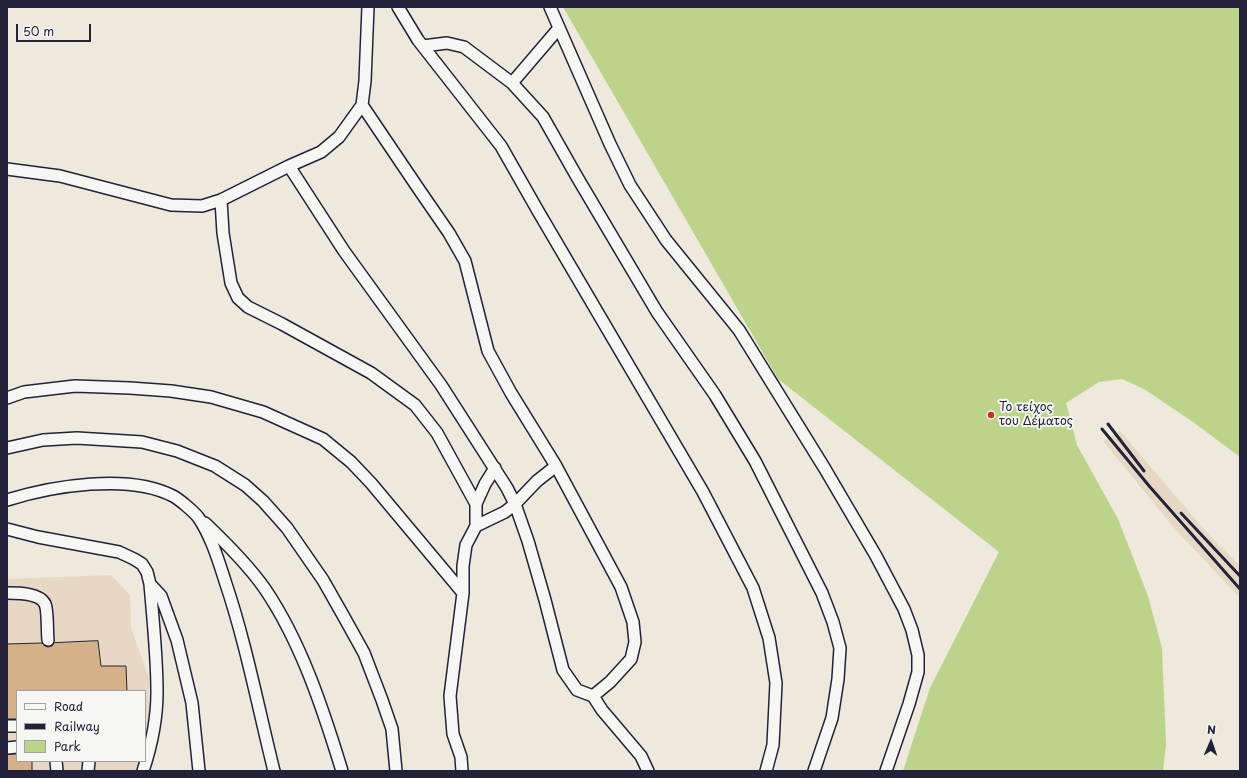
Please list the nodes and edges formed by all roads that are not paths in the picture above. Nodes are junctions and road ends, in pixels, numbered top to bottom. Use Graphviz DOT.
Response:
graph roads {
  1 [pos="368,7"];
  2 [pos="398,7"];
  3 [pos="550,7"];
  4 [pos="559,28"];
  5 [pos="423,46"];
  6 [pos="512,83"];
  7 [pos="362,105"];
  8 [pos="289,166"];
  9 [pos="7,169"];
  10 [pos="221,200"];
  11 [pos="7,398"];
  12 [pos="7,448"];
  13 [pos="556,466"];
  14 [pos="494,468"];
  15 [pos="7,500"];
  16 [pos="476,504"];
  17 [pos="515,504"];
  18 [pos="197,516"];
  19 [pos="476,526"];
  20 [pos="7,529"];
  21 [pos="150,584"];
  22 [pos="7,593"];
  23 [pos="463,593"];
  24 [pos="48,640"];
  25 [pos="593,696"];
  26 [pos="143,771"];
  27 [pos="199,771"];
  28 [pos="274,771"];
  29 [pos="342,771"];
  30 [pos="396,771"];
  31 [pos="462,771"];
  32 [pos="648,771"];
  33 [pos="766,771"];
  34 [pos="814,771"];
  35 [pos="886,771"];
  1 -- 7 [label="lane"];
  2 -- 5 [label="lane"];
  3 -- 4 [label="lane"];
  4 -- 6 [label="lane"];
  4 -- 35 [label="lane"];
  5 -- 6 [label="lane"];
  5 -- 33 [label="lane"];
  6 -- 34 [label="lane"];
  7 -- 8 [label="lane"];
  7 -- 13 [label="lane"];
  8 -- 10 [label="lane"];
  8 -- 14 [label="lane"];
  9 -- 10 [label="lane"];
  10 -- 16 [label="lane"];
  11 -- 23 [label="lane"];
  12 -- 30 [label="lane"];
  13 -- 17 [label="lane"];
  13 -- 25 [label="lane"];
  14 -- 16 [label="lane"];
  14 -- 17 [label="lane"];
  15 -- 18 [label="lane"];
  16 -- 19 [label="lane"];
  17 -- 19 [label="lane"];
  17 -- 25 [label="lane"];
  18 -- 28 [label="lane"];
  18 -- 29 [label="lane"];
  19 -- 23 [label="lane"];
  20 -- 21 [label="lane"];
  21 -- 26 [label="lane"];
  21 -- 27 [label="lane"];
  22 -- 24 [label="lane"];
  23 -- 31 [label="lane"];
  25 -- 32 [label="lane"];
}
